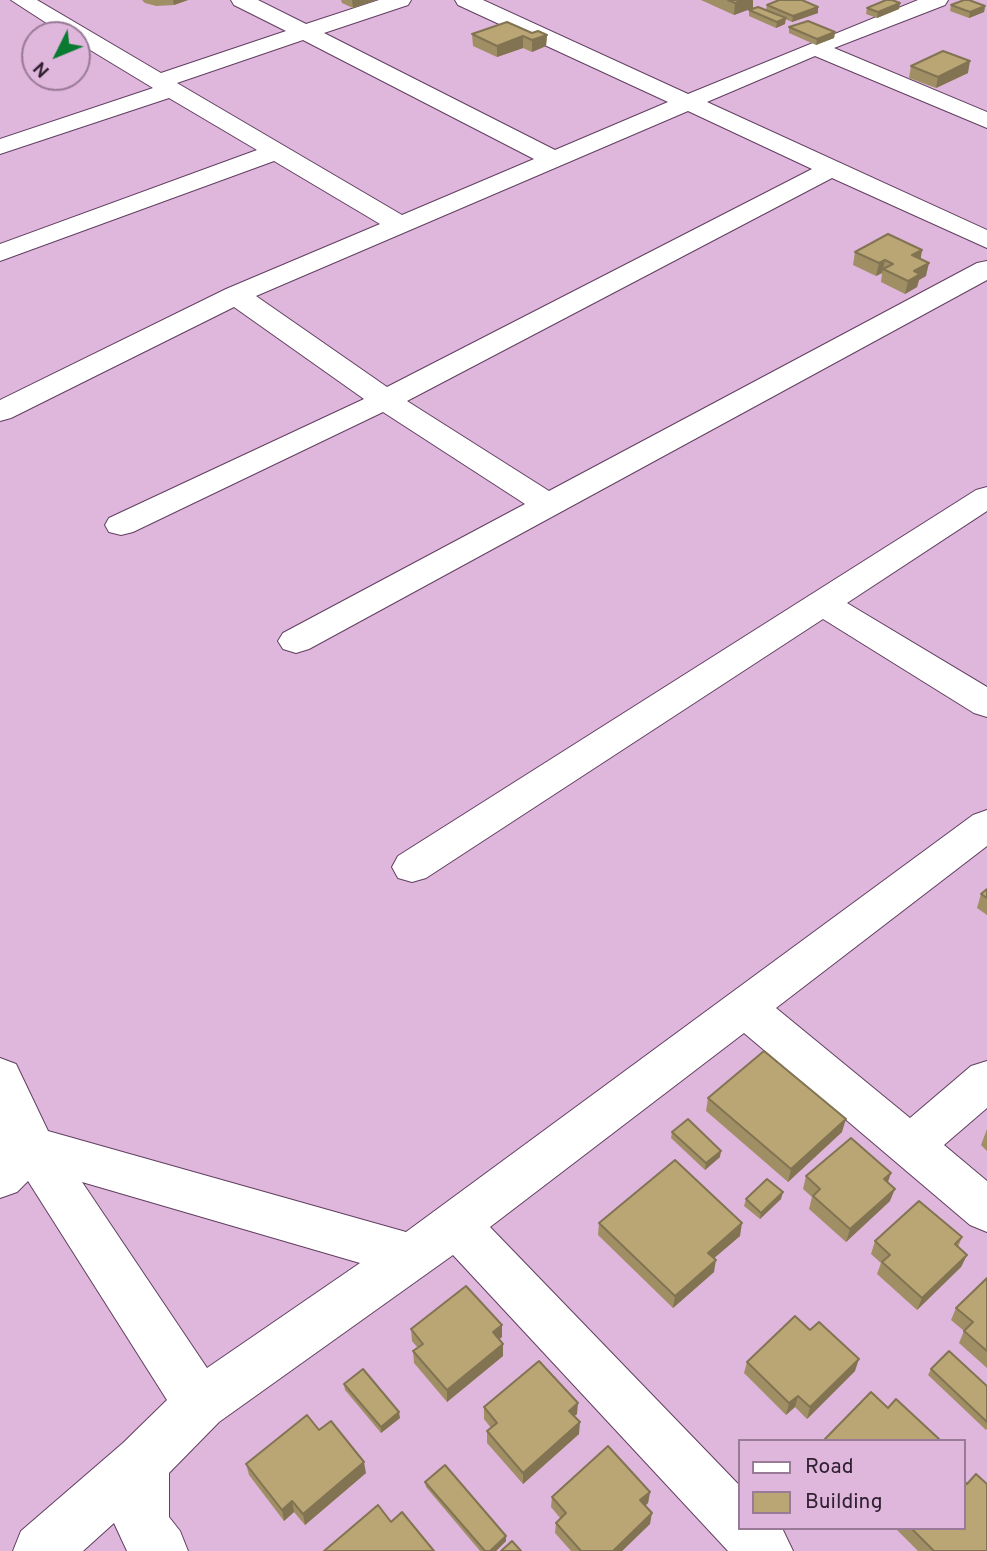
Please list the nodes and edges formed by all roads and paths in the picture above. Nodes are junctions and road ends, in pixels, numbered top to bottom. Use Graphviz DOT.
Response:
graph roads {
  1 [pos="22,0"];
  2 [pos="242,0"];
  3 [pos="401,0"];
  4 [pos="466,0"];
  5 [pos="937,0"];
  6 [pos="305,32"];
  7 [pos="815,48"];
  8 [pos="166,85"];
  9 [pos="688,103"];
  10 [pos="987,121"];
  11 [pos="5,140"];
  12 [pos="277,151"];
  13 [pos="554,159"];
  14 [pos="831,169"];
  15 [pos="400,225"];
  16 [pos="987,240"];
  17 [pos="0,253"];
  18 [pos="987,269"];
  19 [pos="236,295"];
  20 [pos="7,399"];
  21 [pos="385,400"];
  22 [pos="987,497"];
  23 [pos="549,505"];
  24 [pos="121,525"];
  25 [pos="822,603"];
  26 [pos="296,641"];
  27 [pos="987,704"];
  28 [pos="987,825"];
  29 [pos="412,867"];
  30 [pos="746,1009"];
  31 [pos="0,1077"];
  32 [pos="987,1080"];
  33 [pos="910,1146"];
  34 [pos="11,1156"];
  35 [pos="987,1210"];
  36 [pos="456,1225"];
  37 [pos="412,1256"];
  38 [pos="200,1404"];
  39 [pos="142,1462"];
  40 [pos="738,1522"];
  41 [pos="746,1530"];
  42 [pos="41,1551"];
  43 [pos="160,1551"];
  44 [pos="765,1551"];
  1 -- 8 [label="street"];
  2 -- 6 [label="street"];
  3 -- 6 [label="street"];
  4 -- 9 [label="street"];
  5 -- 7 [label="street"];
  6 -- 8 [label="street"];
  6 -- 13 [label="street"];
  7 -- 9 [label="street"];
  7 -- 10 [label="street"];
  8 -- 11 [label="street"];
  8 -- 12 [label="street"];
  9 -- 13 [label="street"];
  9 -- 14 [label="street"];
  12 -- 15 [label="street"];
  12 -- 17 [label="street"];
  13 -- 15 [label="street"];
  14 -- 16 [label="street"];
  14 -- 21 [label="street"];
  15 -- 19 [label="street"];
  18 -- 23 [label="street"];
  19 -- 20 [label="street"];
  19 -- 21 [label="street"];
  21 -- 23 [label="street"];
  21 -- 24 [label="street"];
  22 -- 25 [label="street"];
  23 -- 26 [label="street"];
  25 -- 27 [label="street"];
  25 -- 29 [label="street"];
  28 -- 30 [label="street"];
  30 -- 33 [label="street"];
  30 -- 36 [label="street"];
  31 -- 34 [label="street"];
  32 -- 33 [label="street"];
  33 -- 35 [label="street"];
  34 -- 37 [label="street"];
  34 -- 38 [label="street"];
  36 -- 37 [label="street"];
  36 -- 40 [label="street"];
  37 -- 38 [label="street"];
  38 -- 39 [label="street"];
  39 -- 42 [label="street"];
  39 -- 43 [label="street"];
  41 -- 44 [label="street"];
}
